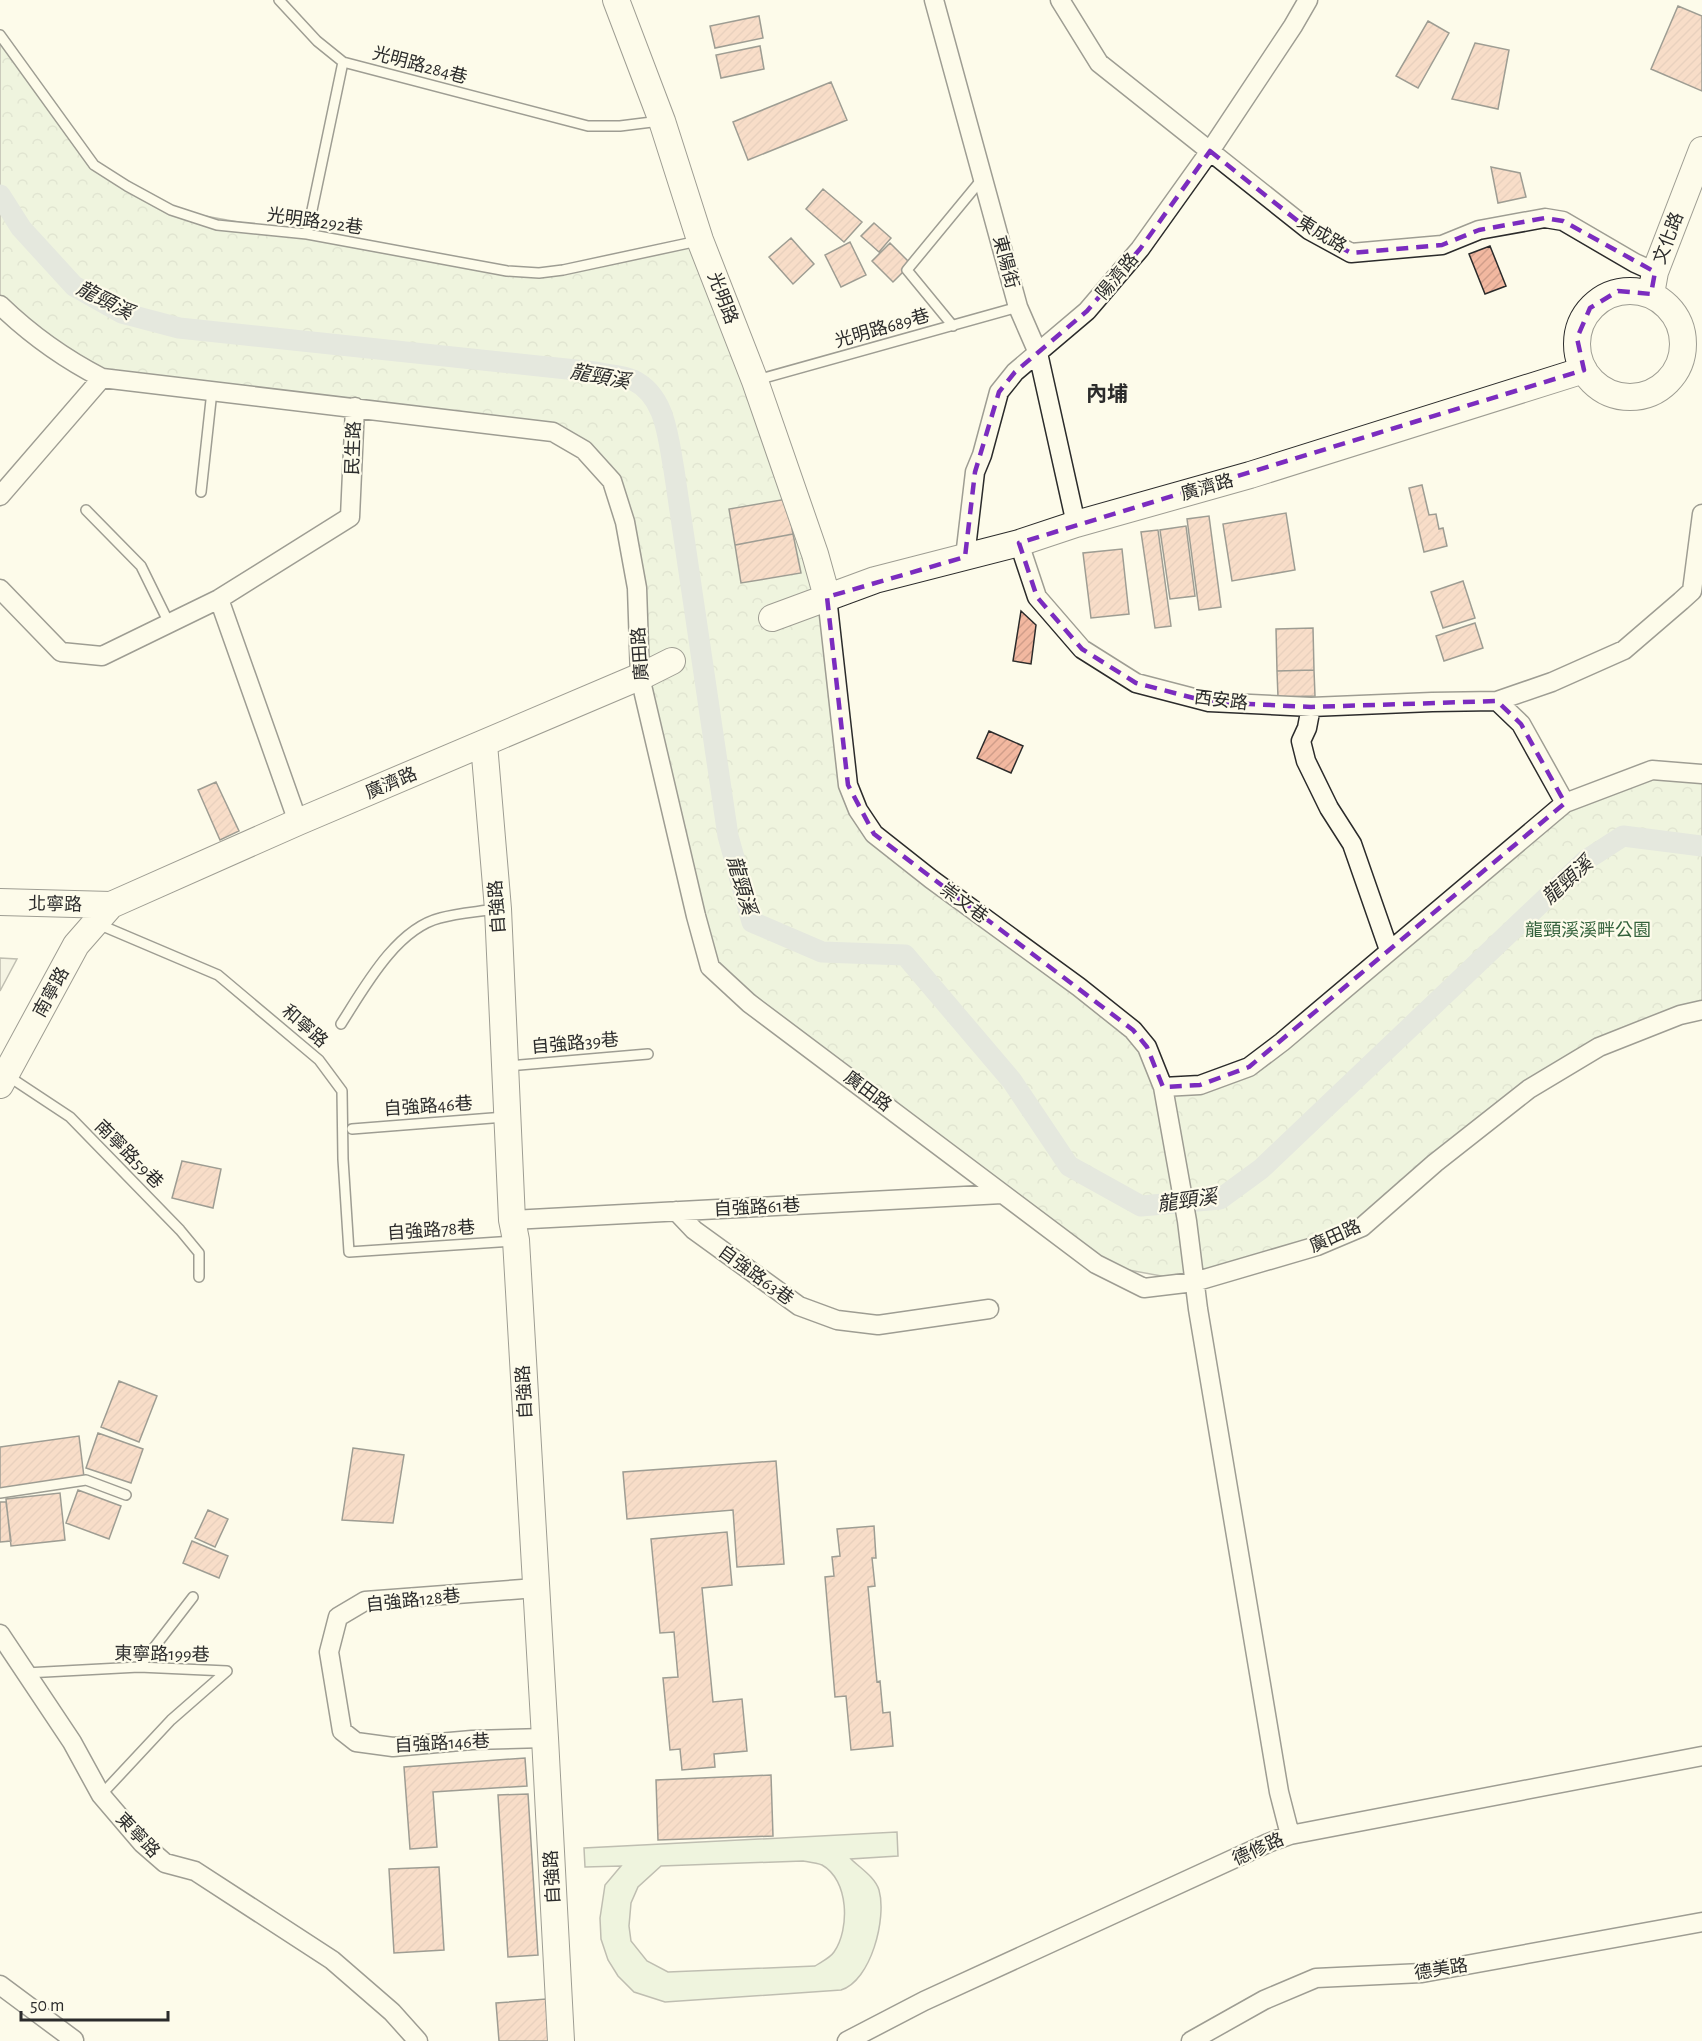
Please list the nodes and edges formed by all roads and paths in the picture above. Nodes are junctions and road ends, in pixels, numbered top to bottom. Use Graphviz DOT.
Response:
graph roads {
  1 [pos="279,0"];
  2 [pos="616,0"];
  3 [pos="934,0"];
  4 [pos="1060,0"];
  5 [pos="1308,0"];
  6 [pos="0,35"];
  7 [pos="343,62"];
  8 [pos="662,121"];
  9 [pos="1702,150"];
  10 [pos="1210,151"];
  11 [pos="982,178"];
  12 [pos="307,234"];
  13 [pos="700,240"];
  14 [pos="1653,283"];
  15 [pos="0,305"];
  16 [pos="1018,307"];
  17 [pos="953,326"];
  18 [pos="1038,353"];
  19 [pos="1693,354"];
  20 [pos="1584,370"];
  21 [pos="102,378"];
  22 [pos="755,381"];
  23 [pos="212,391"];
  24 [pos="355,407"];
  25 [pos="201,492"];
  26 [pos="0,496"];
  27 [pos="86,510"];
  28 [pos="1702,514"];
  29 [pos="1076,524"];
  30 [pos="1019,543"];
  31 [pos="965,557"];
  32 [pos="0,589"];
  33 [pos="1697,592"];
  34 [pos="827,597"];
  35 [pos="219,599"];
  36 [pos="772,618"];
  37 [pos="169,623"];
  38 [pos="672,661"];
  39 [pos="640,677"];
  40 [pos="1497,701"];
  41 [pos="1311,707"];
  42 [pos="484,744"];
  43 [pos="1702,774"];
  44 [pos="1565,803"];
  45 [pos="298,822"];
  46 [pos="0,903"];
  47 [pos="498,909"];
  48 [pos="103,914"];
  49 [pos="1389,950"];
  50 [pos="1702,1010"];
  51 [pos="341,1024"];
  52 [pos="648,1054"];
  53 [pos="505,1066"];
  54 [pos="3,1080"];
  55 [pos="1163,1087"];
  56 [pos="507,1117"];
  57 [pos="352,1129"];
  58 [pos="1002,1194"];
  59 [pos="676,1211"];
  60 [pos="514,1230"];
  61 [pos="349,1252"];
  62 [pos="199,1277"];
  63 [pos="1194,1282"];
  64 [pos="989,1309"];
  65 [pos="0,1493"];
  66 [pos="126,1495"];
  67 [pos="536,1588"];
  68 [pos="193,1597"];
  69 [pos="0,1634"];
  70 [pos="140,1667"];
  71 [pos="26,1673"];
  72 [pos="342,1731"];
  73 [pos="545,1738"];
  74 [pos="1702,1756"];
  75 [pos="101,1795"];
  76 [pos="1290,1835"];
  77 [pos="1702,1922"];
  78 [pos="0,1985"];
  79 [pos="74,2040"];
  80 [pos="418,2041"];
  81 [pos="561,2041"];
  82 [pos="847,2041"];
  83 [pos="1191,2041"];
  1 -- 7 [label="lane"];
  2 -- 8 [label="main road, 光明路"];
  3 -- 11 [label="street, 東陽街"];
  4 -- 10 [label="street, 東成路"];
  5 -- 10 [label="street, 陽濟路"];
  6 -- 12 [label="lane, 光明路292巷"];
  7 -- 8 [label="lane, 光明路284巷"];
  7 -- 12 [label="lane"];
  8 -- 13 [label="main road, 光明路"];
  9 -- 14 [label="main road, 文化路"];
  10 -- 14 [label="street, 東成路"];
  10 -- 18 [label="street, 陽濟路"];
  11 -- 16 [label="street, 東陽街"];
  11 -- 17 [label="lane"];
  12 -- 13 [label="lane, 光明路292巷"];
  13 -- 22 [label="main road, 光明路"];
  14 -- 19 [label="main road"];
  14 -- 20 [label="main road"];
  15 -- 21 [label="street, 民生路"];
  16 -- 17 [label="lane, 光明路689巷"];
  16 -- 18 [label="street, 東陽街"];
  17 -- 22 [label="lane, 光明路689巷"];
  18 -- 29 [label="street, 東陽街"];
  18 -- 31 [label="street, 陽濟路"];
  19 -- 20 [label="main road"];
  20 -- 29 [label="main road, 廣濟路"];
  21 -- 23 [label="street, 民生路"];
  21 -- 26 [label="street"];
  22 -- 34 [label="main road, 光明路"];
  23 -- 24 [label="street, 民生路"];
  23 -- 25 [label="lane"];
  24 -- 35 [label="street, 民生路"];
  24 -- 39 [label="street, 廣田路"];
  27 -- 37 [label="lane"];
  28 -- 33 [label="street, 西安路"];
  29 -- 30 [label="main road, 廣濟路"];
  30 -- 31 [label="main road, 廣濟路"];
  30 -- 41 [label="street, 西安路"];
  31 -- 34 [label="main road, 廣濟路"];
  32 -- 37 [label="street, 民生路"];
  33 -- 40 [label="street, 西安路"];
  34 -- 36 [label="main road, 廣濟路"];
  34 -- 55 [label="street, 崇文巷"];
  35 -- 37 [label="street, 民生路"];
  35 -- 45 [label="street"];
  38 -- 39 [label="main road, 廣濟路"];
  39 -- 42 [label="main road, 廣濟路"];
  39 -- 58 [label="street, 廣田路"];
  40 -- 41 [label="street, 西安路"];
  40 -- 44 [label="street"];
  41 -- 49 [label="street"];
  42 -- 45 [label="main road, 廣濟路"];
  42 -- 47 [label="main road, 自強路"];
  43 -- 44 [label="street"];
  44 -- 49 [label="street"];
  45 -- 48 [label="main road, 廣濟路"];
  46 -- 48 [label="main road, 北寧路"];
  47 -- 51 [label="lane"];
  47 -- 53 [label="main road, 自強路"];
  48 -- 54 [label="main road, 南寧路"];
  48 -- 61 [label="lane, 和寧路"];
  49 -- 55 [label="street"];
  50 -- 63 [label="street, 廣田路"];
  52 -- 53 [label="lane, 自強路39巷"];
  53 -- 56 [label="main road, 自強路"];
  54 -- 62 [label="lane, 南寧路59巷"];
  55 -- 63 [label="street, 崇文巷"];
  56 -- 57 [label="lane, 自強路46巷"];
  56 -- 60 [label="main road, 自強路"];
  58 -- 59 [label="street, 自強路61巷"];
  58 -- 63 [label="street, 廣田路"];
  59 -- 60 [label="street, 自強路61巷"];
  59 -- 64 [label="street, 自強路63巷"];
  60 -- 61 [label="lane, 自強路78巷"];
  60 -- 67 [label="main road, 自強路"];
  63 -- 76 [label="street, 崇文巷"];
  65 -- 66 [label="lane"];
  67 -- 72 [label="street, 自強路128巷"];
  67 -- 73 [label="main road, 自強路"];
  68 -- 70 [label="lane"];
  69 -- 71 [label="street, 東寧路"];
  70 -- 71 [label="lane, 東寧路199巷"];
  70 -- 75 [label="lane, 東寧路199巷"];
  71 -- 75 [label="street, 東寧路"];
  72 -- 73 [label="street, 自強路146巷"];
  73 -- 81 [label="main road, 自強路"];
  74 -- 76 [label="street, 德修路"];
  75 -- 80 [label="street, 東寧路"];
  76 -- 82 [label="street, 德修路"];
  77 -- 83 [label="street, 德美路"];
  78 -- 79 [label="street"];
}
